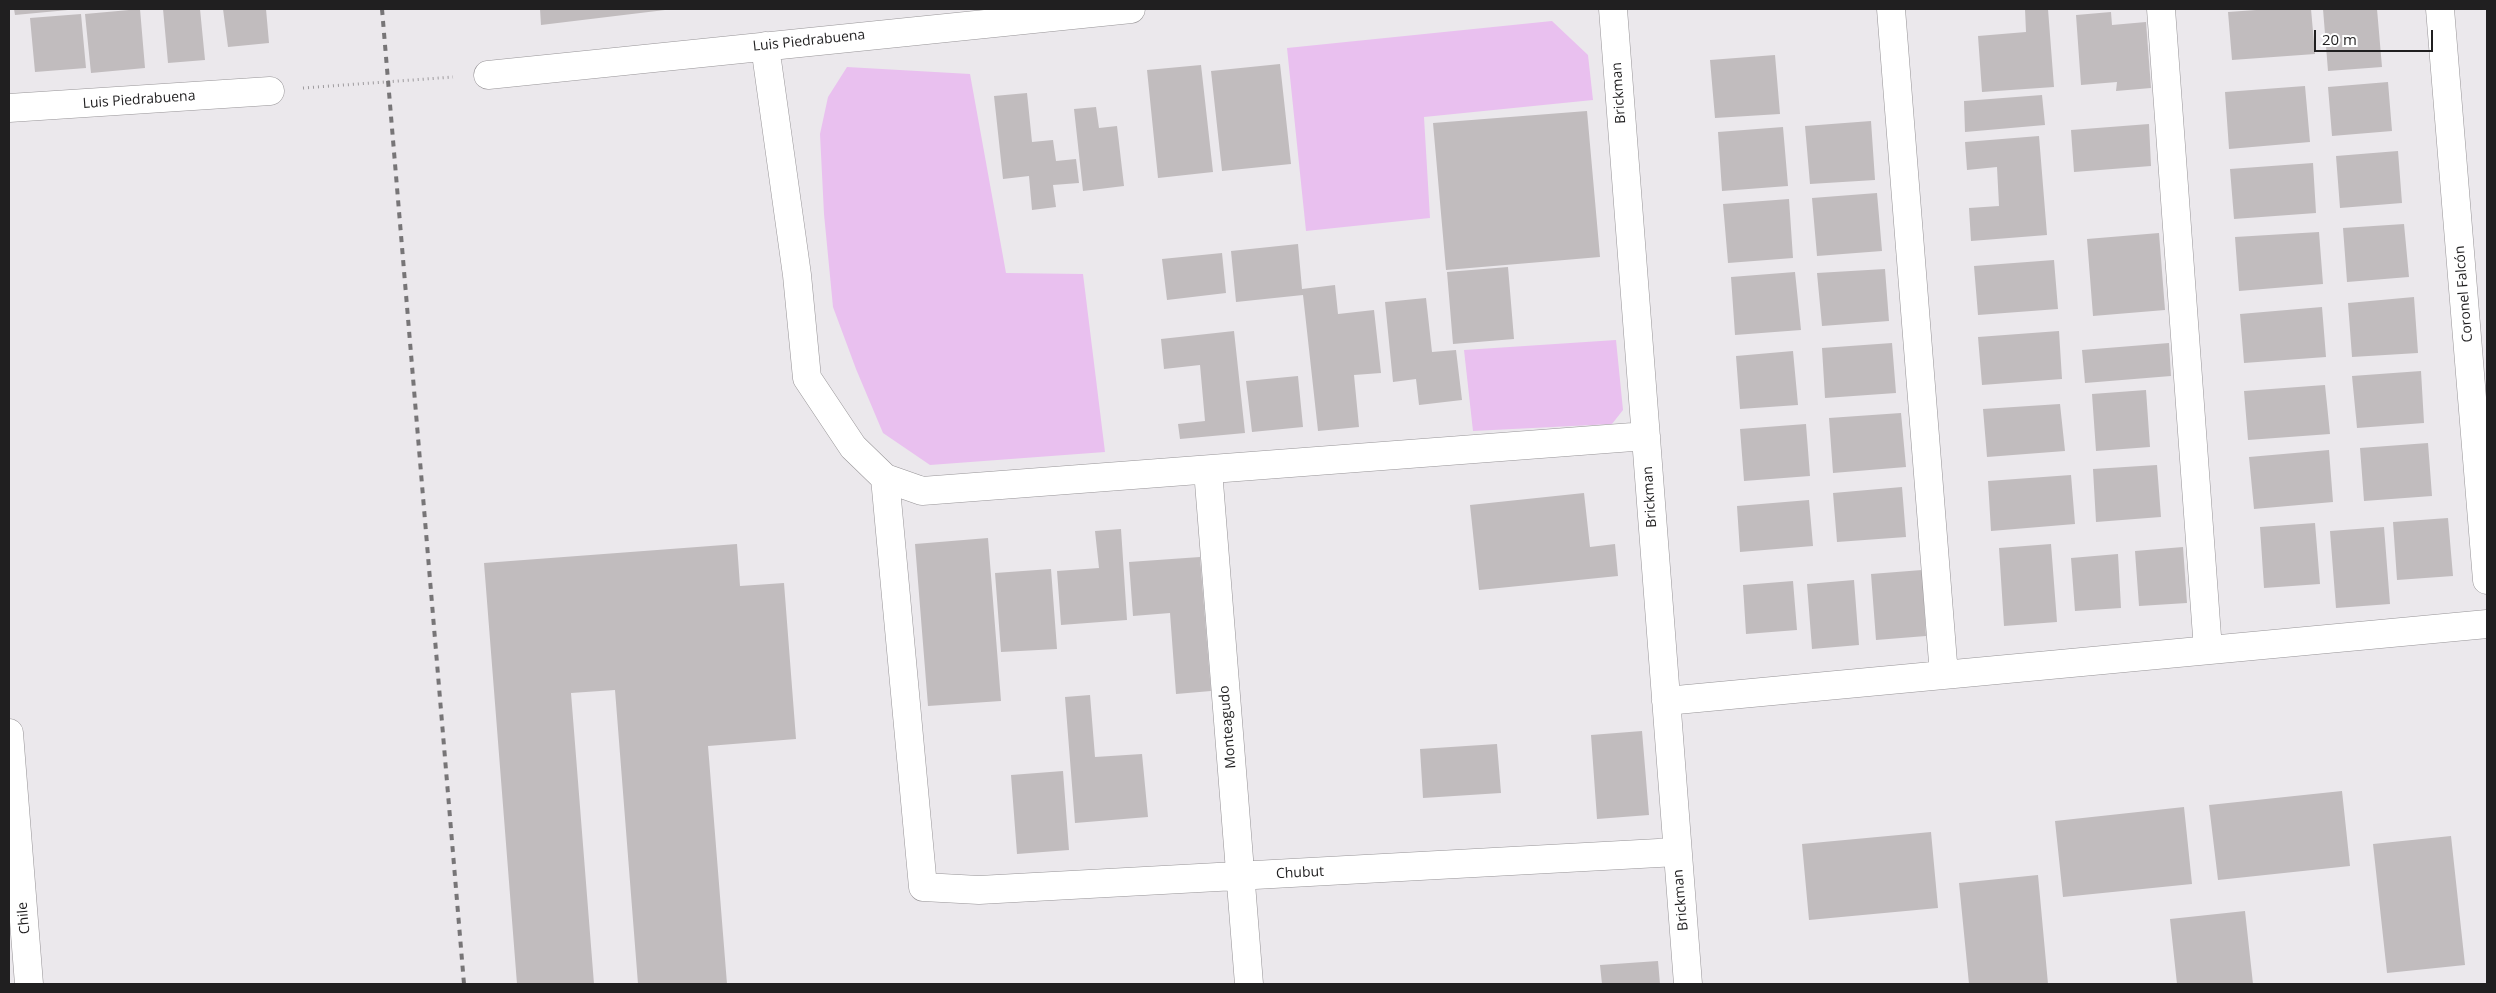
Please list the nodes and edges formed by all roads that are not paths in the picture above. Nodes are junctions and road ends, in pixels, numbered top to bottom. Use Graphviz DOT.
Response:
graph roads {
  1 [pos="1131,9"];
  2 [pos="1613,9"];
  3 [pos="1891,9"];
  4 [pos="2161,9"];
  5 [pos="2440,9"];
  6 [pos="765,46"];
  7 [pos="488,75"];
  8 [pos="270,91"];
  9 [pos="9,108"];
  10 [pos="1646,436"];
  11 [pos="1208,470"];
  12 [pos="885,478"];
  13 [pos="2487,580"];
  14 [pos="2487,624"];
  15 [pos="2208,650"];
  16 [pos="1944,675"];
  17 [pos="1666,701"];
  18 [pos="9,733"];
  19 [pos="1677,852"];
  20 [pos="1240,876"];
  21 [pos="29,984"];
  22 [pos="1249,984"];
  23 [pos="1688,984"];
  1 -- 6 [label="street, Luis Piedrabuena"];
  2 -- 10 [label="street, Brickman"];
  3 -- 16 [label="street"];
  4 -- 15 [label="street"];
  5 -- 13 [label="street, Coronel Falcón"];
  6 -- 7 [label="street, Luis Piedrabuena"];
  6 -- 12 [label="street"];
  8 -- 9 [label="street, Luis Piedrabuena"];
  10 -- 11 [label="street"];
  10 -- 17 [label="street, Brickman"];
  11 -- 12 [label="street"];
  11 -- 20 [label="street, Monteagudo"];
  12 -- 20 [label="street, Chubut"];
  14 -- 15 [label="street"];
  15 -- 16 [label="street"];
  16 -- 17 [label="street"];
  17 -- 19 [label="street, Brickman"];
  18 -- 21 [label="street, Chile"];
  19 -- 20 [label="street, Chubut"];
  19 -- 23 [label="street, Brickman"];
  20 -- 22 [label="street, Monteagudo"];
}
